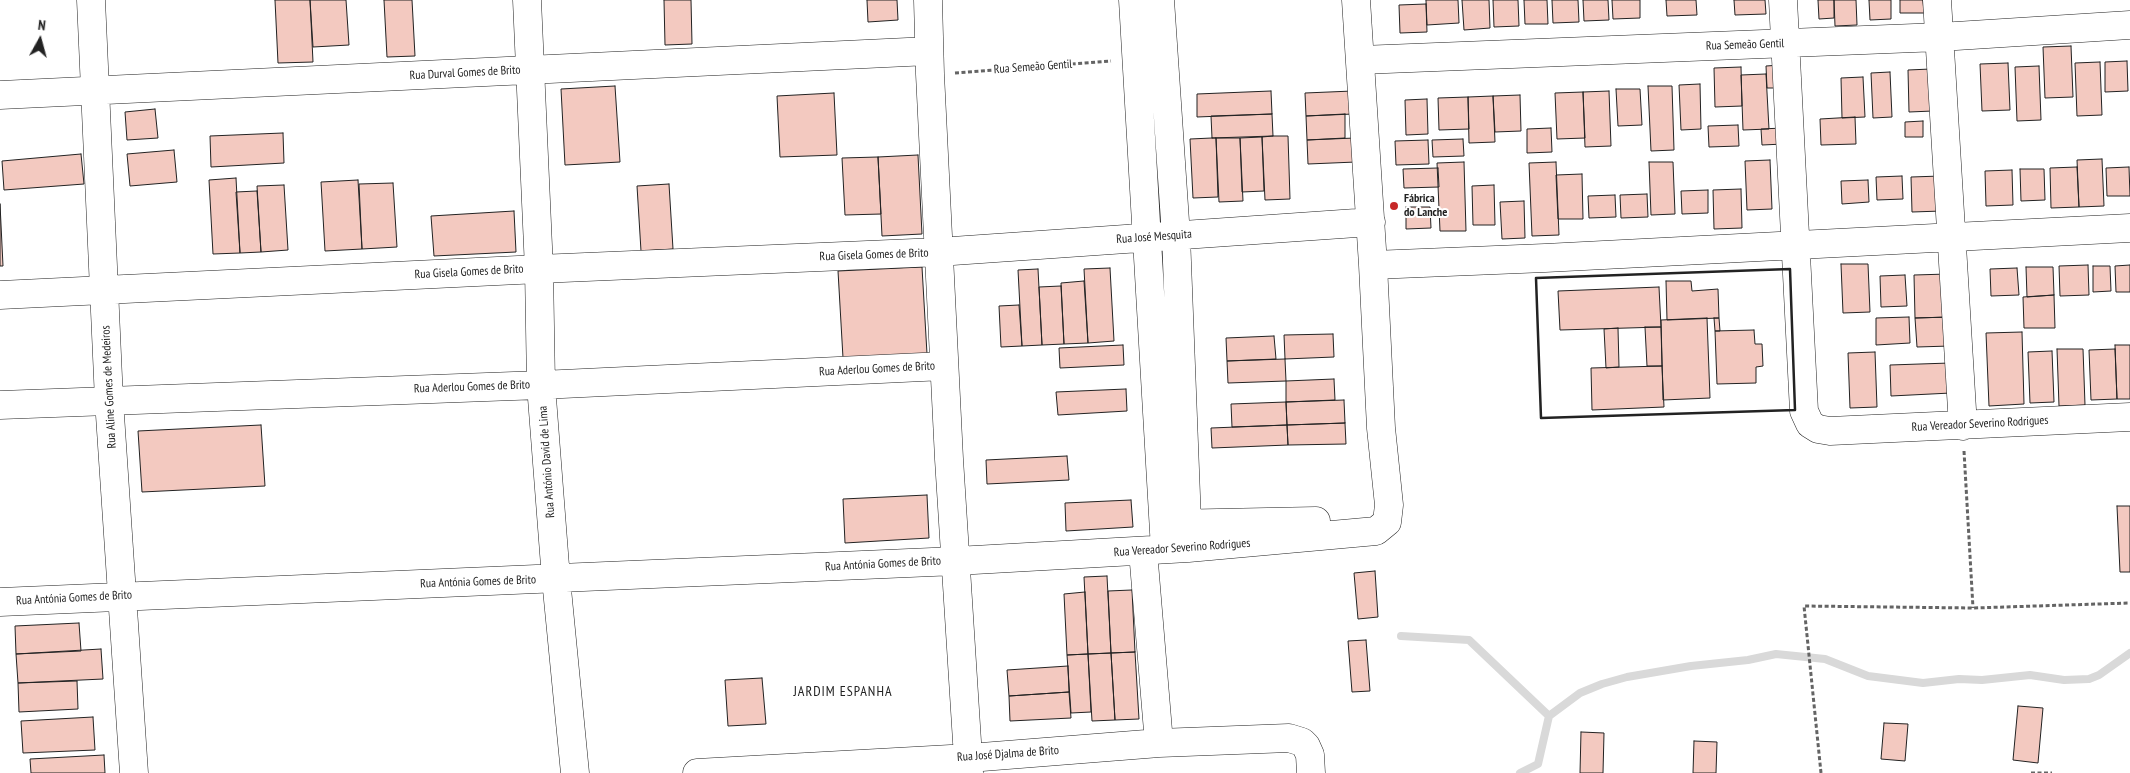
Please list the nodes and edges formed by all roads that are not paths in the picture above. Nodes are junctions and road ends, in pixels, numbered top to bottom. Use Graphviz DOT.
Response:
graph roads {
  1 [pos="91,0"];
  2 [pos="527,0"];
  3 [pos="928,0"];
  4 [pos="1133,0"];
  5 [pos="1160,0"];
  6 [pos="1356,0"];
  7 [pos="1783,0"];
  8 [pos="1937,0"];
  9 [pos="2130,25"];
  10 [pos="1940,37"];
  11 [pos="1785,44"];
  12 [pos="1361,60"];
  13 [pos="929,63"];
  14 [pos="529,70"];
  15 [pos="95,91"];
  16 [pos="0,95"];
  17 [pos="1371,222"];
  18 [pos="2130,228"];
  19 [pos="1176,236"];
  20 [pos="1952,236"];
  21 [pos="1146,238"];
  22 [pos="1795,246"];
  23 [pos="938,252"];
  24 [pos="1373,265"];
  25 [pos="539,269"];
  26 [pos="105,289"];
  27 [pos="0,295"];
  28 [pos="944,366"];
  29 [pos="541,384"];
  30 [pos="109,400"];
  31 [pos="0,405"];
  32 [pos="2130,417"];
  33 [pos="1963,426"];
  34 [pos="1169,539"];
  35 [pos="956,561"];
  36 [pos="556,579"];
  37 [pos="122,596"];
  38 [pos="0,602"];
  39 [pos="1159,743"];
  40 [pos="1310,764"];
  41 [pos="969,765"];
  42 [pos="134,773"];
  43 [pos="575,773"];
  44 [pos="697,773"];
  1 -- 15 [label="street, Rua Aline Gomes de Medeiros"];
  2 -- 14 [label="street, Rua António David de Lima"];
  3 -- 13 [label="street"];
  4 -- 21 [label="street"];
  5 -- 19 [label="street"];
  6 -- 12 [label="street, Rua Vereador Severino Rodrigues"];
  7 -- 11 [label="street"];
  8 -- 10 [label="street"];
  9 -- 10 [label="street, Rua Semeão Gentil"];
  10 -- 11 [label="street, Rua Semeão Gentil"];
  10 -- 20 [label="street"];
  11 -- 12 [label="street, Rua Semeão Gentil"];
  11 -- 22 [label="street"];
  12 -- 17 [label="street, Rua Vereador Severino Rodrigues"];
  13 -- 14 [label="street, Rua Durval Gomes de Brito"];
  13 -- 23 [label="street"];
  14 -- 15 [label="street, Rua Durval Gomes de Brito"];
  14 -- 25 [label="street, Rua António David de Lima"];
  15 -- 16 [label="street, Rua Durval Gomes de Brito"];
  15 -- 26 [label="street, Rua Aline Gomes de Medeiros"];
  17 -- 19 [label="street, Rua José Mesquita"];
  17 -- 24 [label="street, Rua Vereador Severino Rodrigues"];
  18 -- 20 [label="street"];
  19 -- 21 [label="street, Rua José Mesquita"];
  19 -- 34 [label="street"];
  20 -- 22 [label="street"];
  20 -- 33 [label="street"];
  21 -- 23 [label="street, Rua José Mesquita"];
  21 -- 34 [label="street"];
  22 -- 24 [label="street"];
  22 -- 33 [label="street, Rua Vereador Severino Rodrigues"];
  23 -- 25 [label="street, Rua Gisela Gomes de Brito"];
  23 -- 28 [label="street"];
  24 -- 34 [label="street, Rua Vereador Severino Rodrigues"];
  25 -- 26 [label="street, Rua Gisela Gomes de Brito"];
  25 -- 29 [label="street, Rua António David de Lima"];
  26 -- 27 [label="street, Rua Gisela Gomes de Brito"];
  26 -- 30 [label="street, Rua Aline Gomes de Medeiros"];
  28 -- 29 [label="street, Rua Aderlou Gomes de Brito"];
  28 -- 35 [label="street"];
  29 -- 30 [label="street, Rua Aderlou Gomes de Brito"];
  29 -- 36 [label="street, Rua António David de Lima"];
  30 -- 31 [label="street, Rua Aderlou Gomes de Brito"];
  30 -- 37 [label="street, Rua Aline Gomes de Medeiros"];
  32 -- 33 [label="street, Rua Vereador Severino Rodrigues"];
  34 -- 35 [label="street, Rua Vereador Severino Rodrigues"];
  34 -- 39 [label="street"];
  35 -- 36 [label="street, Rua Antónia Gomes de Brito"];
  35 -- 41 [label="street"];
  36 -- 37 [label="street, Rua Antónia Gomes de Brito"];
  36 -- 43 [label="street, Rua António David de Lima"];
  37 -- 38 [label="street, Rua Antónia Gomes de Brito"];
  37 -- 42 [label="street, Rua Aline Gomes de Medeiros"];
  39 -- 40 [label="street, Rua José Djalma de Brito"];
  39 -- 41 [label="street, Rua José Djalma de Brito"];
  41 -- 44 [label="street, Rua José Djalma de Brito"];
}
